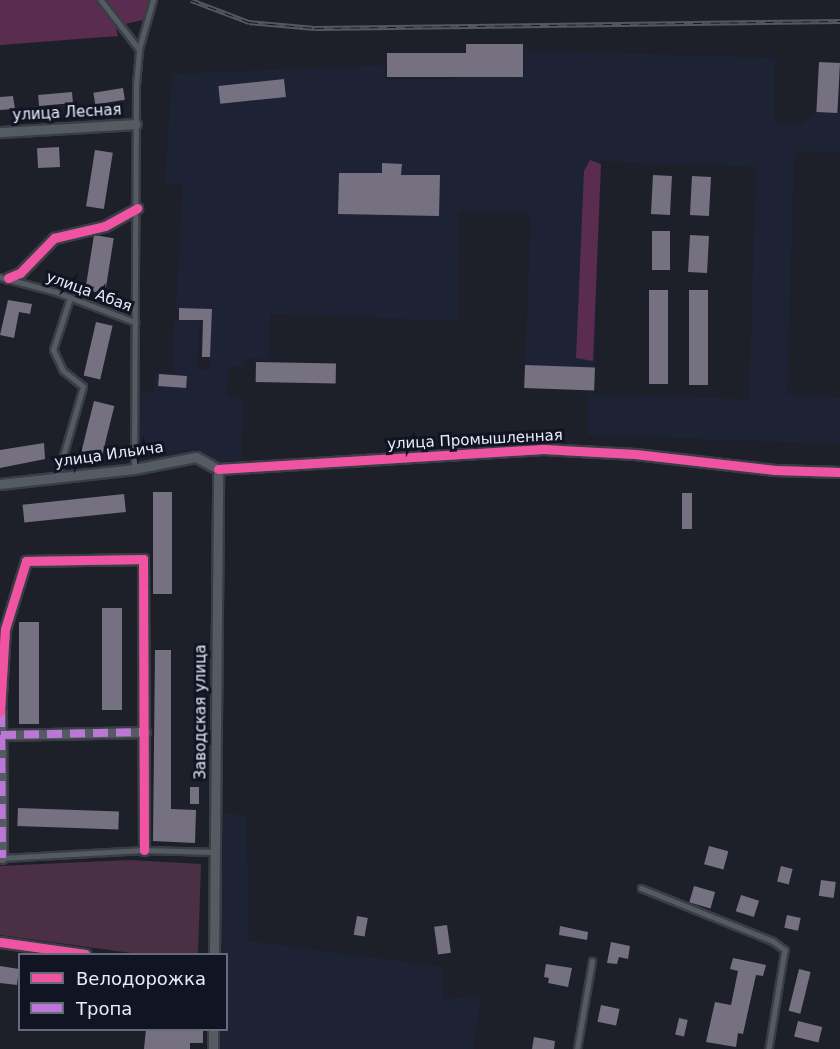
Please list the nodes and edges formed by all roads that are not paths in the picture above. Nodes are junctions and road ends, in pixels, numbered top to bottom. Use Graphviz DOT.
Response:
graph roads {
  1 [pos="101,0"];
  2 [pos="153,0"];
  3 [pos="139,49"];
  4 [pos="136,124"];
  5 [pos="0,132"];
  6 [pos="137,208"];
  7 [pos="4,277"];
  8 [pos="70,298"];
  9 [pos="135,322"];
  10 [pos="135,469"];
  11 [pos="218,469"];
  12 [pos="840,472"];
  13 [pos="57,477"];
  14 [pos="0,484"];
  15 [pos="2,629"];
  16 [pos="1,712"];
  17 [pos="145,732"];
  18 [pos="2,735"];
  19 [pos="144,850"];
  20 [pos="215,852"];
  21 [pos="1,858"];
  22 [pos="641,888"];
  23 [pos="0,942"];
  24 [pos="78,953"];
  25 [pos="214,953"];
  26 [pos="592,961"];
  27 [pos="213,1031"];
  28 [pos="213,1049"];
  29 [pos="577,1049"];
  30 [pos="769,1049"];
  1 -- 3 [label="lane"];
  2 -- 3 [label="lane"];
  3 -- 4 [label="lane"];
  4 -- 5 [label="street, улица Лесная"];
  4 -- 6 [label="lane"];
  6 -- 7 [label="street"];
  6 -- 9 [label="lane"];
  7 -- 8 [label="lane, улица Абая"];
  8 -- 9 [label="lane, улица Абая"];
  8 -- 13 [label="lane"];
  9 -- 10 [label="lane"];
  10 -- 11 [label="street, улица Ильича"];
  10 -- 13 [label="street, улица Ильича"];
  11 -- 12 [label="street, улица Промышленная"];
  11 -- 20 [label="street, Заводская улица"];
  13 -- 14 [label="street, улица Ильича"];
  15 -- 16 [label="street"];
  15 -- 17 [label="street"];
  16 -- 18 [label="street"];
  17 -- 18 [label="street"];
  17 -- 19 [label="street"];
  18 -- 21 [label="street"];
  19 -- 20 [label="lane"];
  19 -- 21 [label="lane"];
  20 -- 25 [label="street, Заводская улица"];
  22 -- 30 [label="lane"];
  23 -- 24 [label="street"];
  26 -- 29 [label="lane"];
  27 -- 28 [label="street"];
}
